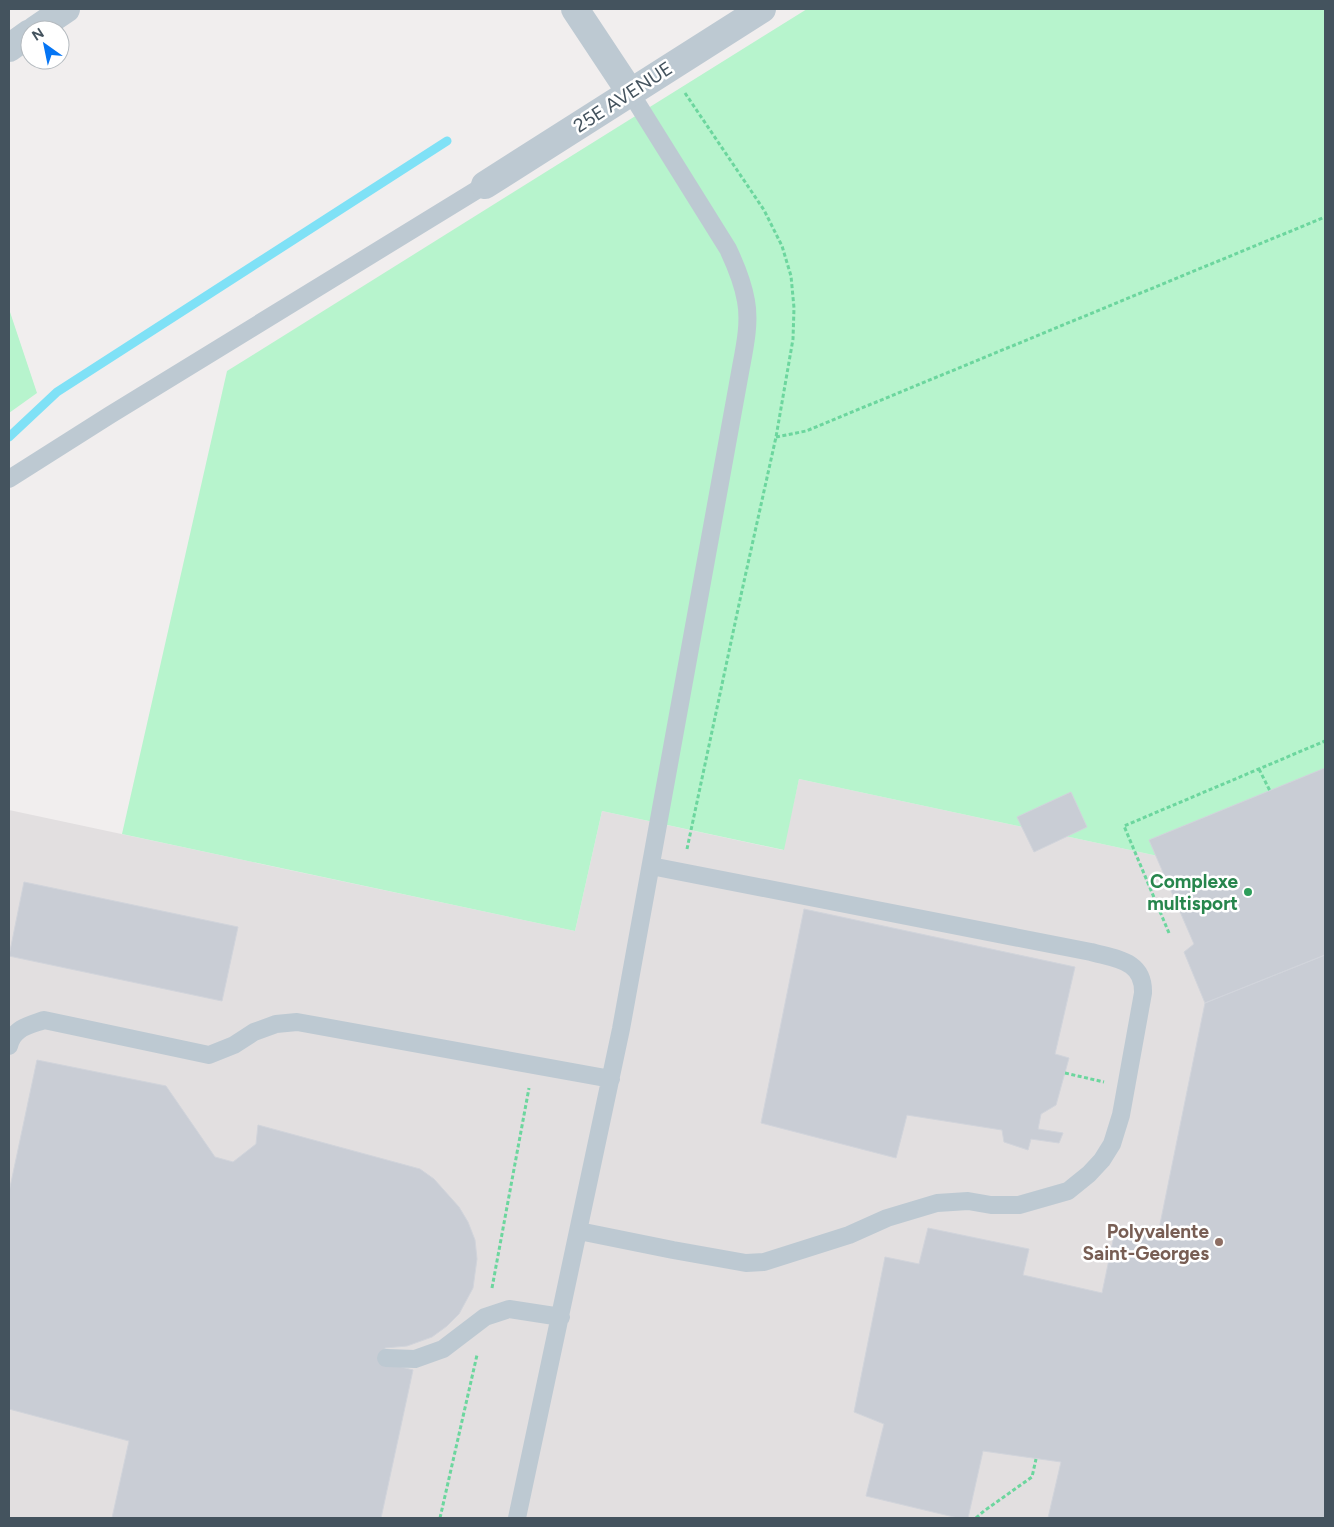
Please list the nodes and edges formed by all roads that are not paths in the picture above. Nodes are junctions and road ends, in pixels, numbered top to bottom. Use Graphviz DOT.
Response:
graph roads {
  1 [pos="66,9"];
  2 [pos="575,9"];
  3 [pos="762,9"];
  4 [pos="50,20"];
  5 [pos="20,40"];
  6 [pos="9,48"];
  7 [pos="630,92"];
  8 [pos="484,185"];
  9 [pos="9,480"];
  10 [pos="651,866"];
  11 [pos="9,1046"];
  12 [pos="611,1079"];
  13 [pos="578,1231"];
  14 [pos="561,1316"];
  15 [pos="386,1358"];
  16 [pos="517,1518"];
  1 -- 4 [label="street"];
  2 -- 7 [label="street"];
  3 -- 7 [label="street, 25E AVENUE"];
  5 -- 6 [label="street"];
  7 -- 8 [label="street, 25E AVENUE"];
  7 -- 10 [label="lane"];
  8 -- 9 [label="lane"];
  10 -- 12 [label="lane"];
  10 -- 13 [label="lane"];
  11 -- 12 [label="lane"];
  12 -- 13 [label="lane"];
  13 -- 14 [label="lane"];
  14 -- 15 [label="lane"];
  14 -- 16 [label="lane"];
}
